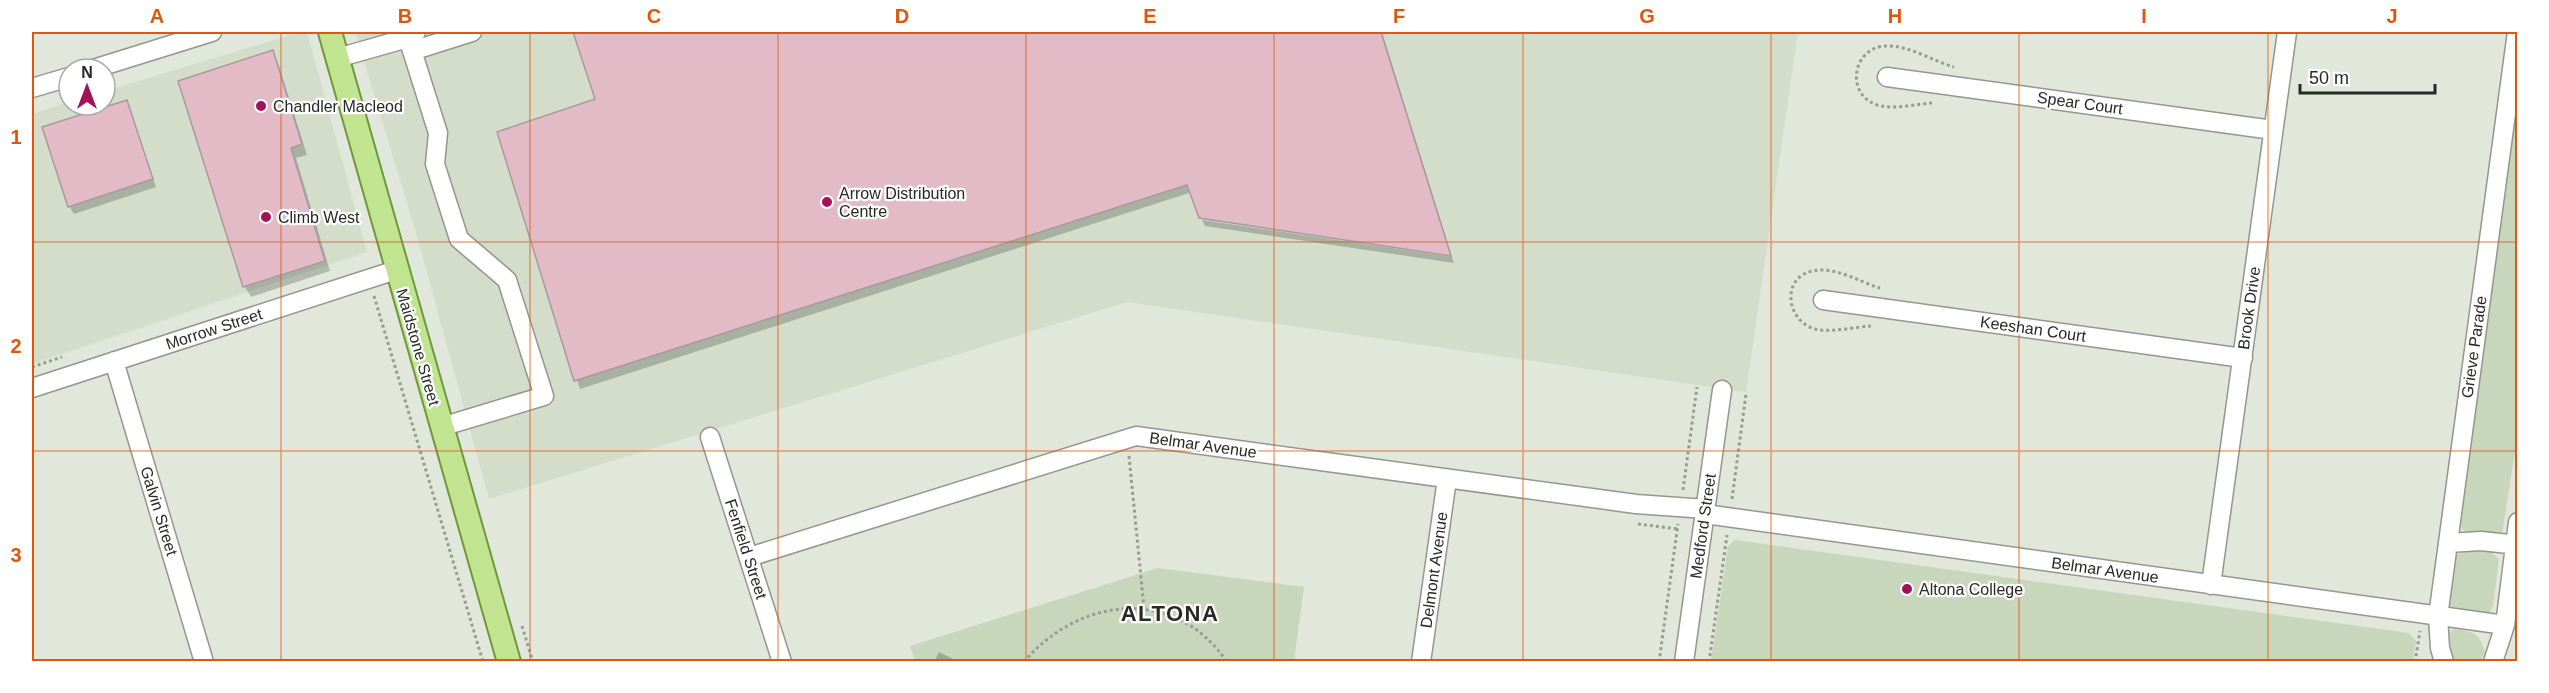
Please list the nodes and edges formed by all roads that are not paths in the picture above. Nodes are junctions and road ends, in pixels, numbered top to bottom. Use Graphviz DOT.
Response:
graph roads {
  1 [pos="212,32"];
  2 [pos="330,32"];
  3 [pos="472,32"];
  4 [pos="2287,32"];
  5 [pos="2517,32"];
  6 [pos="412,40"];
  7 [pos="337,58"];
  8 [pos="117,62"];
  9 [pos="1887,77"];
  10 [pos="57,81"];
  11 [pos="32,88"];
  12 [pos="2273,130"];
  13 [pos="396,270"];
  14 [pos="1823,300"];
  15 [pos="2243,358"];
  16 [pos="114,361"];
  17 [pos="32,388"];
  18 [pos="1722,390"];
  19 [pos="441,428"];
  20 [pos="710,437"];
  21 [pos="1446,479"];
  22 [pos="1705,514"];
  23 [pos="2517,522"];
  24 [pos="2448,543"];
  25 [pos="2516,545"];
  26 [pos="749,557"];
  27 [pos="2211,585"];
  28 [pos="2438,617"];
  29 [pos="2505,625"];
  30 [pos="204,662"];
  31 [pos="509,662"];
  32 [pos="782,662"];
  33 [pos="1421,662"];
  34 [pos="1684,662"];
  35 [pos="2444,662"];
  36 [pos="2493,662"];
  1 -- 8 [label="street"];
  2 -- 7 [label="main road, Maidstone Street"];
  3 -- 6 [label="street"];
  4 -- 12 [label="street, Brook Drive"];
  5 -- 24 [label="street, Grieve Parade"];
  6 -- 7 [label="street"];
  6 -- 19 [label="street"];
  7 -- 13 [label="main road, Maidstone Street"];
  9 -- 12 [label="street, Spear Court"];
  10 -- 11 [label="street"];
  12 -- 15 [label="street, Brook Drive"];
  13 -- 16 [label="street, Morrow Street"];
  13 -- 19 [label="main road, Maidstone Street"];
  14 -- 15 [label="street, Keeshan Court"];
  15 -- 27 [label="street, Brook Drive"];
  16 -- 17 [label="street, Morrow Street"];
  16 -- 30 [label="street, Galvin Street"];
  18 -- 22 [label="street, Medford Street"];
  19 -- 31 [label="main road, Maidstone Street"];
  20 -- 26 [label="street, Fenfield Street"];
  21 -- 22 [label="street, Belmar Avenue"];
  21 -- 26 [label="street, Belmar Avenue"];
  21 -- 33 [label="street, Delmont Avenue"];
  22 -- 27 [label="street, Belmar Avenue"];
  22 -- 34 [label="street, Medford Street"];
  23 -- 25 [label="street"];
  24 -- 25 [label="street"];
  24 -- 28 [label="street, Grieve Parade"];
  25 -- 29 [label="street"];
  26 -- 32 [label="street, Fenfield Street"];
  27 -- 28 [label="street, Belmar Avenue"];
  28 -- 29 [label="street, Belmar Avenue"];
  28 -- 35 [label="street, Grieve Parade"];
  29 -- 36 [label="street"];
}
